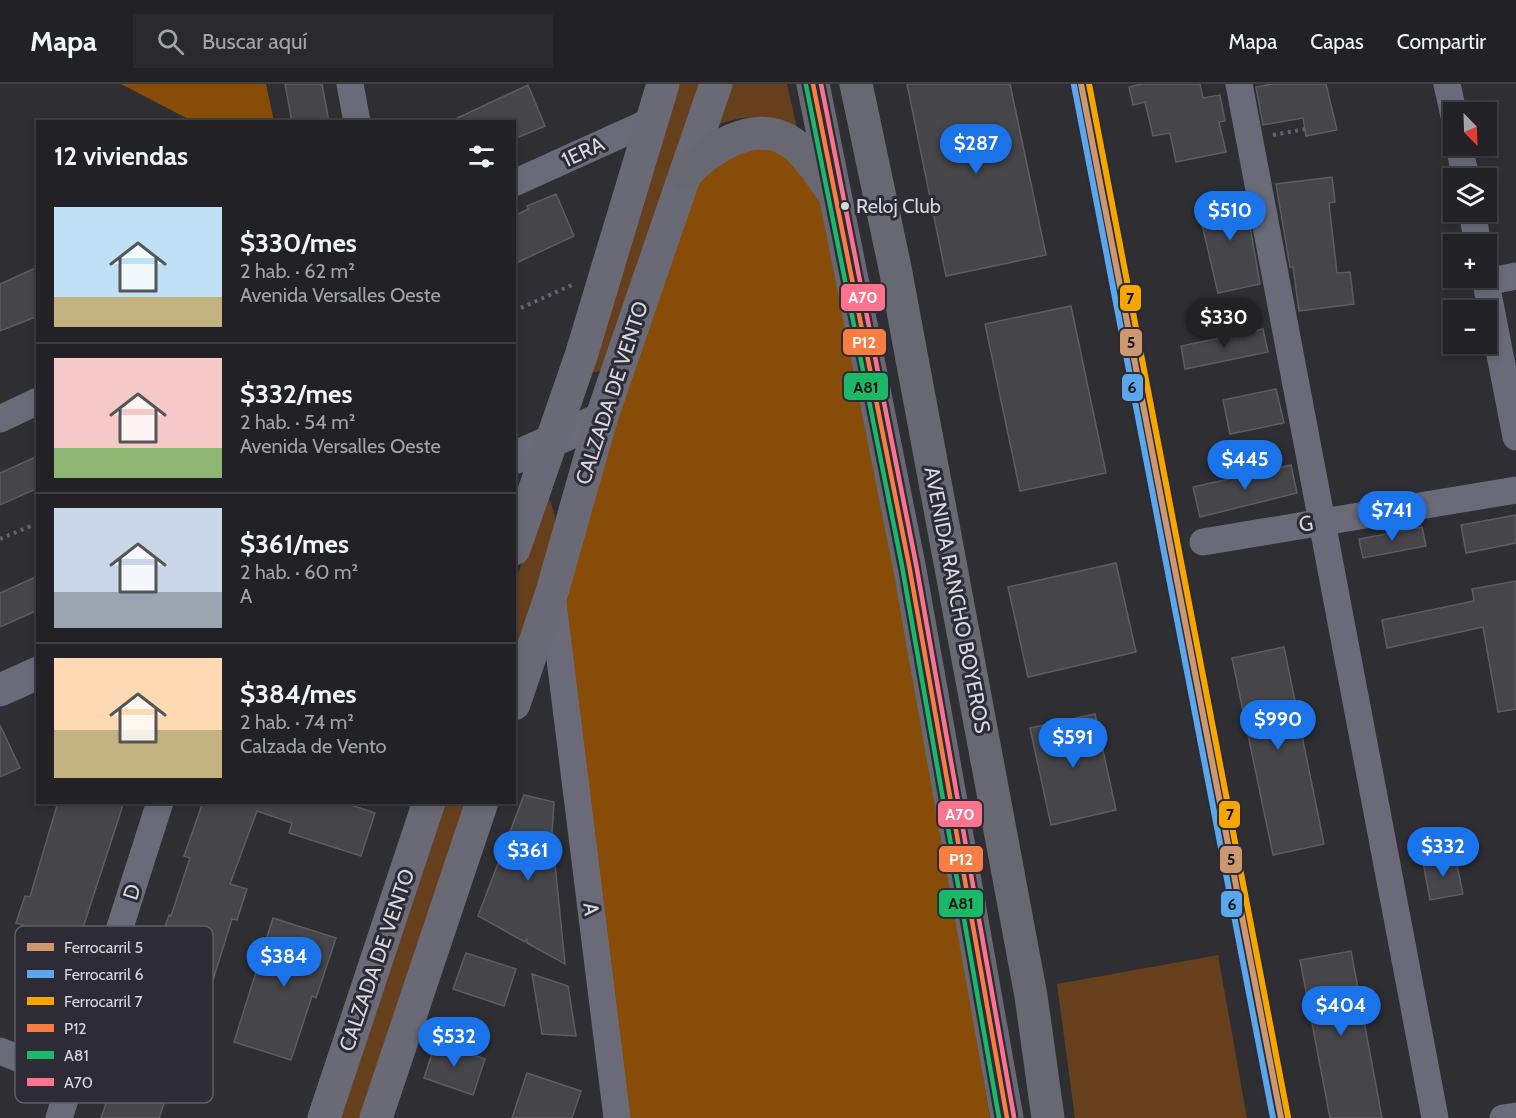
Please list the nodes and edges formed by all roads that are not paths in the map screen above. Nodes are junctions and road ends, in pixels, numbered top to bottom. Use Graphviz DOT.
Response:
graph roads {
  1 [pos="350,84"];
  2 [pos="663,84"];
  3 [pos="716,84"];
  4 [pos="856,84"];
  5 [pos="1239,84"];
  6 [pos="1447,84"];
  7 [pos="816,91"];
  8 [pos="1451,102"];
  9 [pos="357,120"];
  10 [pos="651,121"];
  11 [pos="685,174"];
  12 [pos="516,182"];
  13 [pos="837,199"];
  14 [pos="1516,276"];
  15 [pos="1497,278"];
  16 [pos="1487,288"];
  17 [pos="580,356"];
  18 [pos="619,366"];
  19 [pos="36,402"];
  20 [pos="0,419"];
  21 [pos="600,419"];
  22 [pos="1516,437"];
  23 [pos="551,442"];
  24 [pos="526,468"];
  25 [pos="1516,490"];
  26 [pos="577,501"];
  27 [pos="1322,521"];
  28 [pos="516,536"];
  29 [pos="1203,542"];
  30 [pos="552,592"];
  31 [pos="36,674"];
  32 [pos="0,690"];
  33 [pos="516,698"];
  34 [pos="159,804"];
  35 [pos="428,804"];
  36 [pos="481,804"];
  37 [pos="121,926"];
  38 [pos="0,1051"];
  39 [pos="15,1057"];
  40 [pos="64,1103"];
  41 [pos="1516,1116"];
  42 [pos="59,1118"];
  43 [pos="324,1118"];
  44 [pos="376,1118"];
  45 [pos="617,1118"];
  46 [pos="1007,1118"];
  47 [pos="1048,1118"];
  48 [pos="1435,1118"];
  49 [pos="1503,1118"];
  1 -- 9 [label="street"];
  2 -- 10 [label="main road, CALZADA DE VENTO"];
  3 -- 11 [label="main road, CALZADA DE VENTO"];
  4 -- 47 [label="highway, AVENIDA RANCHO BOYEROS"];
  5 -- 27 [label="street"];
  6 -- 8 [label="street"];
  7 -- 13 [label="highway, AVENIDA RANCHO BOYEROS"];
  10 -- 12 [label="street, 1ERA"];
  10 -- 17 [label="main road, CALZADA DE VENTO"];
  11 -- 13 [label="highway"];
  11 -- 18 [label="main road, CALZADA DE VENTO"];
  13 -- 46 [label="highway, AVENIDA RANCHO BOYEROS"];
  14 -- 15 [label="street"];
  16 -- 22 [label="street"];
  17 -- 18 [label="main road"];
  17 -- 23 [label="main road, CALZADA DE VENTO"];
  18 -- 21 [label="main road, CALZADA DE VENTO"];
  19 -- 20 [label="street"];
  21 -- 23 [label="street"];
  21 -- 26 [label="main road, CALZADA DE VENTO"];
  23 -- 24 [label="main road, CALZADA DE VENTO"];
  24 -- 26 [label="main road"];
  24 -- 28 [label="main road, CALZADA DE VENTO"];
  25 -- 27 [label="street, G"];
  26 -- 30 [label="main road, CALZADA DE VENTO"];
  27 -- 29 [label="street, G"];
  27 -- 48 [label="street"];
  30 -- 33 [label="main road, CALZADA DE VENTO"];
  30 -- 45 [label="street, A"];
  31 -- 32 [label="street"];
  34 -- 37 [label="street, D"];
  35 -- 43 [label="main road, CALZADA DE VENTO"];
  36 -- 44 [label="main road"];
  38 -- 39 [label="street"];
  40 -- 42 [label="street, D"];
  41 -- 49 [label="street"];
}
